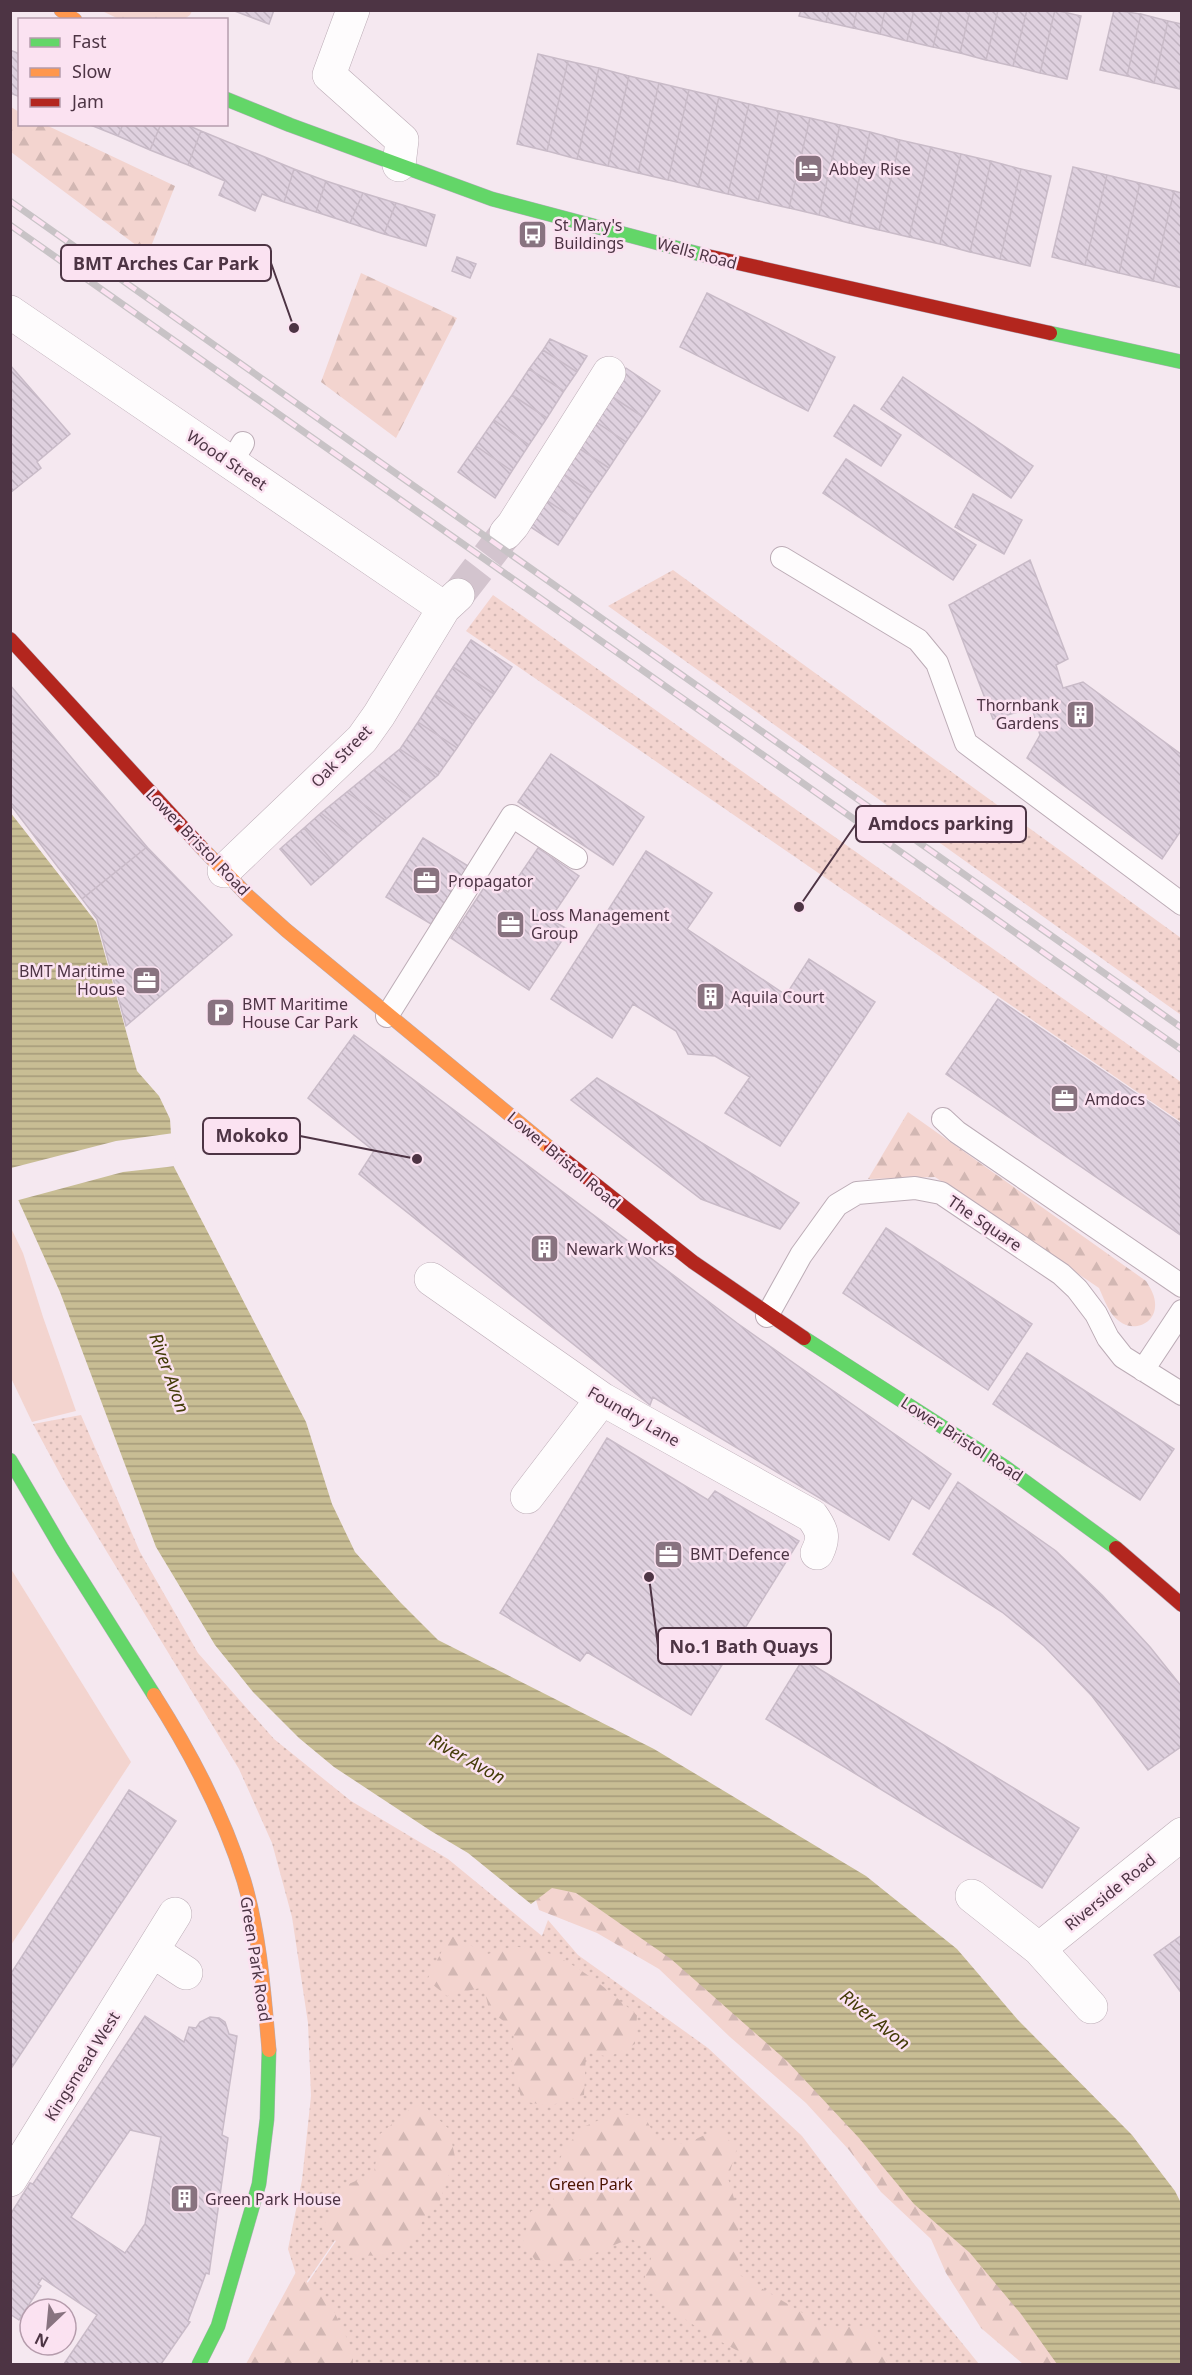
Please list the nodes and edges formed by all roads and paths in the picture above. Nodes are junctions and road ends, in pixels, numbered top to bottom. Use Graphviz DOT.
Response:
graph roads {
  1 [pos="353,10"];
  2 [pos="228,100"];
  3 [pos="399,165"];
  4 [pos="10,312"];
  5 [pos="1182,362"];
  6 [pos="609,373"];
  7 [pos="506,533"];
  8 [pos="782,558"];
  9 [pos="451,601"];
  10 [pos="10,639"];
  11 [pos="576,858"];
  12 [pos="224,872"];
  13 [pos="1182,904"];
  14 [pos="387,1016"];
  15 [pos="943,1119"];
  16 [pos="431,1279"];
  17 [pos="1182,1286"];
  18 [pos="1182,1311"];
  19 [pos="767,1316"];
  20 [pos="1143,1370"];
  21 [pos="1182,1394"];
  22 [pos="602,1400"];
  23 [pos="10,1460"];
  24 [pos="527,1497"];
  25 [pos="817,1552"];
  26 [pos="1182,1605"];
  27 [pos="1182,1834"];
  28 [pos="972,1896"];
  29 [pos="175,1914"];
  30 [pos="1039,1949"];
  31 [pos="154,1952"];
  32 [pos="186,1973"];
  33 [pos="1091,2007"];
  34 [pos="10,2180"];
  35 [pos="199,2364"];
  1 -- 3 [label="street"];
  2 -- 3 [label="main road, Wells Road"];
  3 -- 5 [label="main road, Wells Road"];
  4 -- 9 [label="street, Wood Street"];
  6 -- 7 [label="street"];
  8 -- 13 [label="lane"];
  9 -- 12 [label="street, Oak Street"];
  10 -- 12 [label="main road, Lower Bristol Road"];
  11 -- 14 [label="lane"];
  12 -- 14 [label="main road, Lower Bristol Road"];
  14 -- 19 [label="main road, Lower Bristol Road"];
  15 -- 17 [label="lane"];
  16 -- 22 [label="street, Foundry Lane"];
  18 -- 20 [label="lane"];
  19 -- 20 [label="lane, The Square"];
  19 -- 26 [label="main road, Lower Bristol Road"];
  20 -- 21 [label="lane, The Square"];
  22 -- 24 [label="street"];
  22 -- 25 [label="street, Foundry Lane"];
  23 -- 35 [label="main road, Green Park Road"];
  27 -- 30 [label="street, Riverside Road"];
  28 -- 30 [label="street"];
  29 -- 31 [label="street, Kingsmead West"];
  30 -- 33 [label="street"];
  31 -- 32 [label="street"];
  31 -- 34 [label="street, Kingsmead West"];
}
